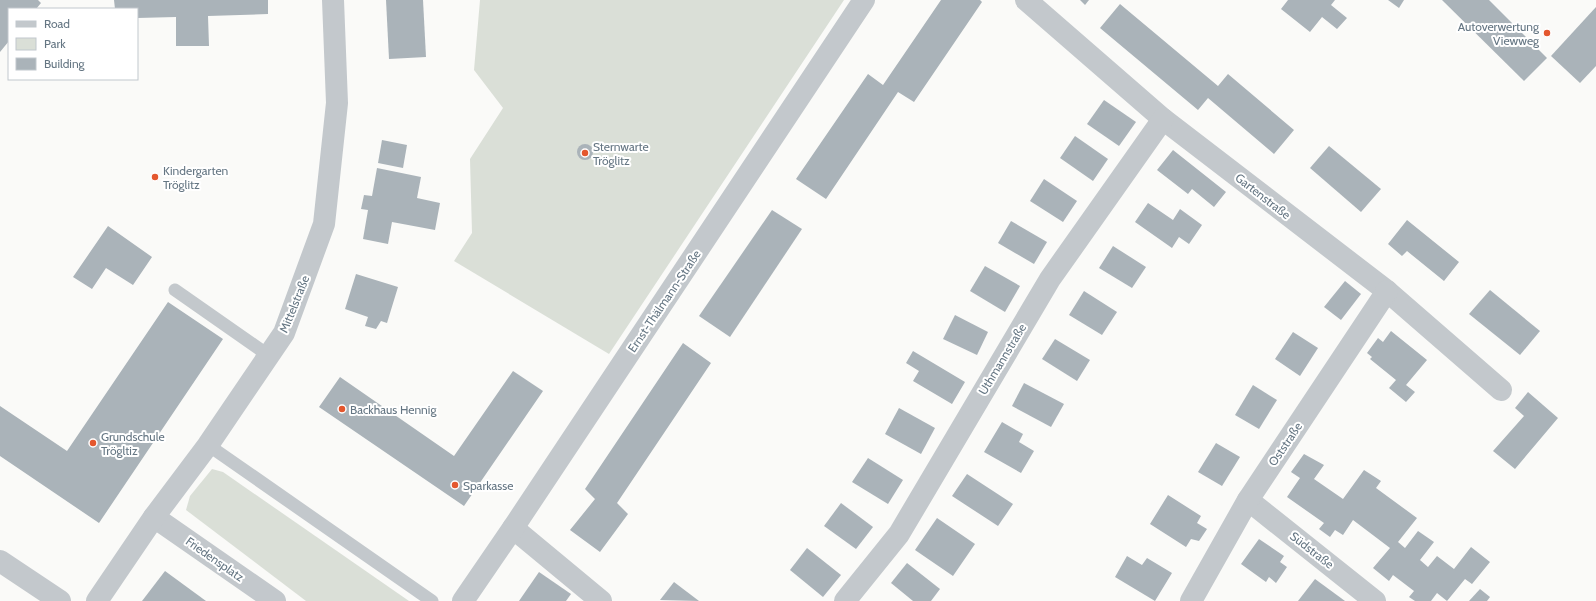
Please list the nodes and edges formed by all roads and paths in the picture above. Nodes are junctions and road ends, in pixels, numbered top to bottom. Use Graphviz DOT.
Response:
graph roads {
  1 [pos="333,0"];
  2 [pos="864,0"];
  3 [pos="1026,0"];
  4 [pos="1163,119"];
  5 [pos="175,290"];
  6 [pos="1387,291"];
  7 [pos="268,355"];
  8 [pos="1500,390"];
  9 [pos="208,444"];
  10 [pos="1248,500"];
  11 [pos="154,517"];
  12 [pos="513,528"];
  13 [pos="0,561"];
  14 [pos="60,601"];
  15 [pos="96,601"];
  16 [pos="275,601"];
  17 [pos="432,601"];
  18 [pos="463,601"];
  19 [pos="601,601"];
  20 [pos="845,601"];
  21 [pos="1191,601"];
  22 [pos="1376,601"];
  1 -- 7 [label="street, Mittelstraße"];
  2 -- 12 [label="street, Ernst-Thälmann-Straße"];
  3 -- 4 [label="street, Gartenstraße"];
  4 -- 6 [label="street, Gartenstraße"];
  4 -- 20 [label="street, Uthmannstraße"];
  5 -- 7 [label="lane"];
  6 -- 8 [label="street, Gartenstraße"];
  6 -- 10 [label="street, Oststraße"];
  7 -- 9 [label="street, Mittelstraße"];
  9 -- 11 [label="street, Mittelstraße"];
  9 -- 17 [label="lane"];
  10 -- 21 [label="street, Oststraße"];
  10 -- 22 [label="street, Südstraße"];
  11 -- 15 [label="street, Mittelstraße"];
  11 -- 16 [label="street, Friedensplatz"];
  12 -- 18 [label="street, Ernst-Thälmann-Straße"];
  12 -- 19 [label="street"];
  13 -- 14 [label="street"];
}
